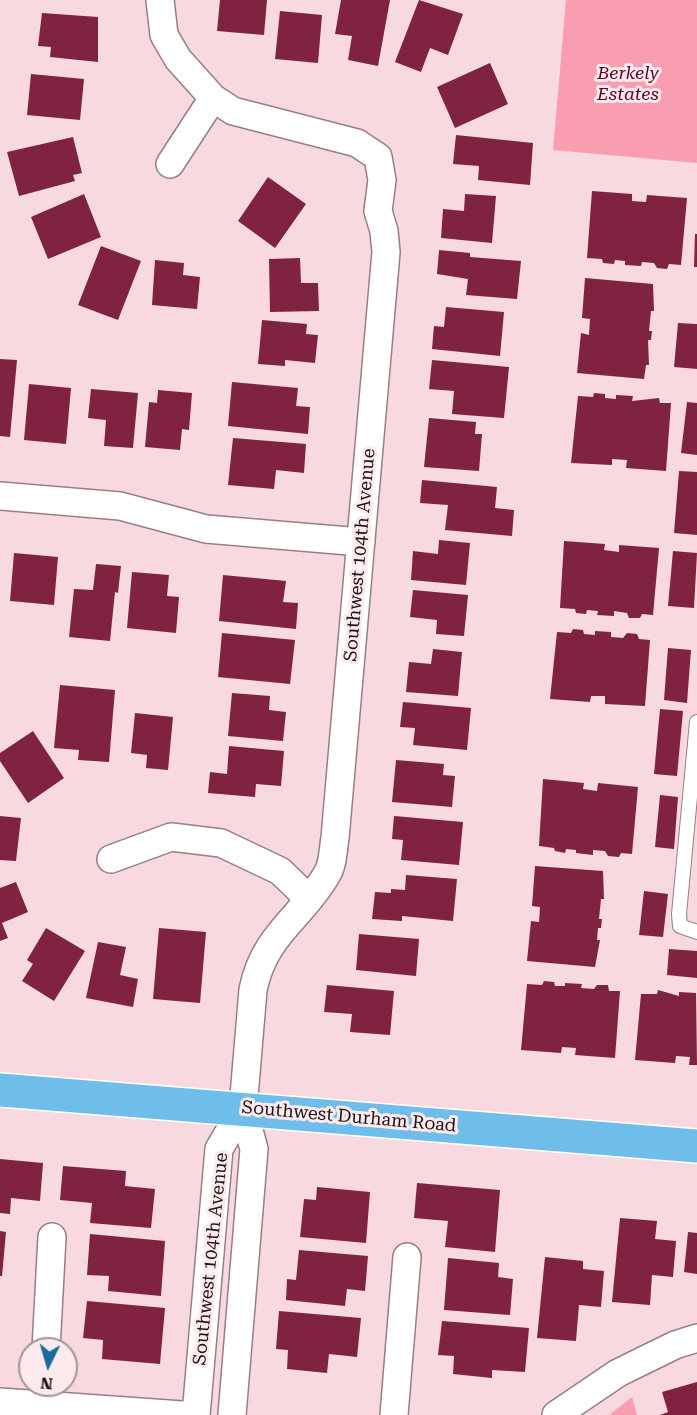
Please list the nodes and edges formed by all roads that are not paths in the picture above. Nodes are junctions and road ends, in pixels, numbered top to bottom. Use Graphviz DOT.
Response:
graph roads {
  1 [pos="160,0"];
  2 [pos="213,98"];
  3 [pos="170,164"];
  4 [pos="0,496"];
  5 [pos="361,542"];
  6 [pos="697,722"];
  7 [pos="697,856"];
  8 [pos="111,859"];
  9 [pos="684,863"];
  10 [pos="308,898"];
  11 [pos="697,932"];
  12 [pos="0,1090"];
  13 [pos="243,1108"];
  14 [pos="697,1146"];
  15 [pos="52,1237"];
  16 [pos="407,1257"];
  17 [pos="47,1337"];
  18 [pos="697,1338"];
  19 [pos="31,1397"];
  20 [pos="57,1397"];
  21 [pos="0,1402"];
  22 [pos="182,1415"];
  23 [pos="195,1415"];
  24 [pos="232,1415"];
  25 [pos="394,1415"];
  26 [pos="556,1415"];
  1 -- 2 [label="street, Southwest 104th Avenue"];
  2 -- 3 [label="street"];
  2 -- 5 [label="street, Southwest 104th Avenue"];
  4 -- 5 [label="street"];
  5 -- 10 [label="street, Southwest 104th Avenue"];
  6 -- 9 [label="lane"];
  7 -- 9 [label="lane"];
  8 -- 10 [label="street"];
  9 -- 11 [label="lane"];
  10 -- 13 [label="street, Southwest 104th Avenue"];
  12 -- 13 [label="main road, Southwest Durham Road"];
  13 -- 14 [label="main road, Southwest Durham Road"];
  13 -- 23 [label="street, Southwest 104th Avenue"];
  13 -- 24 [label="street, Southwest 104th Avenue"];
  15 -- 17 [label="street"];
  16 -- 25 [label="street"];
  18 -- 26 [label="street"];
  19 -- 21 [label="street"];
  20 -- 22 [label="street"];
}
